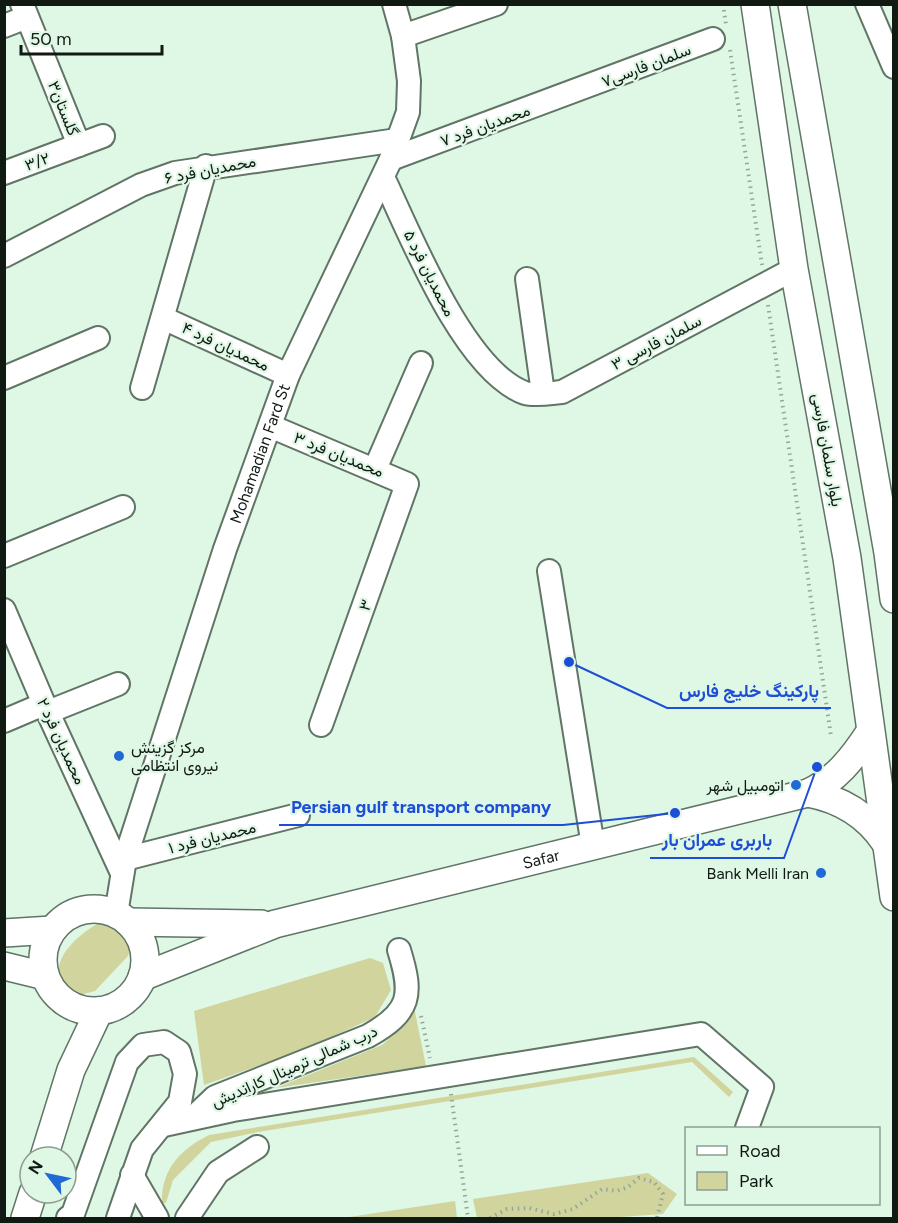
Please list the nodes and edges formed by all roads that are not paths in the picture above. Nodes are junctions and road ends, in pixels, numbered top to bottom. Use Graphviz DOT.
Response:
graph roads {
  1 [pos="394,4"];
  2 [pos="496,4"];
  3 [pos="754,4"];
  4 [pos="792,4"];
  5 [pos="867,4"];
  6 [pos="24,11"];
  7 [pos="4,26"];
  8 [pos="403,36"];
  9 [pos="723,38"];
  10 [pos="894,67"];
  11 [pos="579,90"];
  12 [pos="103,135"];
  13 [pos="79,146"];
  14 [pos="390,158"];
  15 [pos="206,166"];
  16 [pos="4,173"];
  17 [pos="4,256"];
  18 [pos="794,269"];
  19 [pos="527,279"];
  20 [pos="163,318"];
  21 [pos="98,338"];
  22 [pos="421,363"];
  23 [pos="288,375"];
  24 [pos="4,378"];
  25 [pos="142,388"];
  26 [pos="513,388"];
  27 [pos="543,393"];
  28 [pos="270,426"];
  29 [pos="375,469"];
  30 [pos="407,484"];
  31 [pos="123,507"];
  32 [pos="4,555"];
  33 [pos="549,571"];
  34 [pos="894,599"];
  35 [pos="6,615"];
  36 [pos="118,684"];
  37 [pos="46,708"];
  38 [pos="4,721"];
  39 [pos="321,725"];
  40 [pos="870,732"];
  41 [pos="808,793"];
  42 [pos="298,815"];
  43 [pos="885,842"];
  44 [pos="593,846"];
  45 [pos="123,865"];
  46 [pos="894,897"];
  47 [pos="122,918"];
  48 [pos="275,924"];
  49 [pos="52,930"];
  50 [pos="4,933"];
  51 [pos="399,950"];
  52 [pos="4,966"];
  53 [pos="45,976"];
  54 [pos="142,978"];
  55 [pos="66,1004"];
  56 [pos="99,1011"];
  57 [pos="71,1070"];
  58 [pos="194,1117"];
  59 [pos="164,1125"];
  60 [pos="747,1127"];
  61 [pos="48,1145"];
  62 [pos="257,1147"];
  63 [pos="132,1175"];
  64 [pos="68,1218"];
  65 [pos="118,1218"];
  66 [pos="157,1218"];
  67 [pos="187,1218"];
  1 -- 8 [label="street, Mohamadian Fard St"];
  2 -- 8 [label="street"];
  3 -- 18 [label="main road, بلوار سلمان فارسی"];
  4 -- 34 [label="main road"];
  5 -- 10 [label="street"];
  6 -- 7 [label="street"];
  6 -- 13 [label="street, گلستان۳"];
  8 -- 14 [label="street, Mohamadian Fard St"];
  9 -- 11 [label="street, سلمان فارسی۷"];
  11 -- 14 [label="street, ۷ محمدیان فرد"];
  12 -- 13 [label="street, ۳/۲"];
  13 -- 16 [label="street, ۳/۲"];
  14 -- 15 [label="street, ۶ محمدیان فرد"];
  14 -- 23 [label="street, Mohamadian Fard St"];
  14 -- 26 [label="street, ۵ محمدیان فرد"];
  15 -- 17 [label="street, ۶ محمدیان فرد"];
  15 -- 20 [label="street"];
  18 -- 27 [label="street, ۳ سلمان فارسی"];
  18 -- 40 [label="main road, بلوار سلمان فارسی"];
  19 -- 27 [label="street"];
  20 -- 23 [label="street, ۴ محمدیان فرد"];
  20 -- 25 [label="street"];
  21 -- 24 [label="street"];
  22 -- 29 [label="street"];
  23 -- 28 [label="street, Mohamadian Fard St"];
  26 -- 27 [label="street, ۳ سلمان فارسی"];
  28 -- 29 [label="street, ۳ محمدیان فرد"];
  28 -- 45 [label="street, Mohamadian Fard St"];
  29 -- 30 [label="street, ۳ محمدیان فرد"];
  30 -- 39 [label="street, ۳"];
  31 -- 32 [label="street"];
  33 -- 44 [label="street"];
  35 -- 37 [label="street, ۲ محمدیان فرد"];
  36 -- 37 [label="street"];
  37 -- 38 [label="street"];
  37 -- 45 [label="street, ۲ محمدیان فرد"];
  40 -- 41 [label="main road, Safar"];
  40 -- 43 [label="main road, بلوار سلمان فارسی"];
  41 -- 43 [label="main road"];
  41 -- 44 [label="main road, Safar"];
  42 -- 45 [label="street, ۱ محمدیان فرد"];
  43 -- 46 [label="main road, بلوار سلمان فارسی"];
  44 -- 48 [label="main road, Safar"];
  45 -- 47 [label="street, Mohamadian Fard St"];
  47 -- 48 [label="main road, Safar"];
  47 -- 49 [label="main road"];
  47 -- 54 [label="main road"];
  48 -- 54 [label="main road, Safar"];
  49 -- 50 [label="main road"];
  49 -- 53 [label="main road"];
  51 -- 58 [label="street, درب شمالی ترمینال کاراندیش"];
  52 -- 53 [label="main road"];
  53 -- 55 [label="main road"];
  54 -- 56 [label="main road"];
  55 -- 56 [label="main road"];
  55 -- 57 [label="main road"];
  56 -- 57 [label="main road"];
  57 -- 61 [label="main road"];
  58 -- 59 [label="street"];
  58 -- 60 [label="street"];
  59 -- 63 [label="street"];
  59 -- 64 [label="street"];
  62 -- 67 [label="street"];
  63 -- 65 [label="street"];
  63 -- 66 [label="street"];
}
